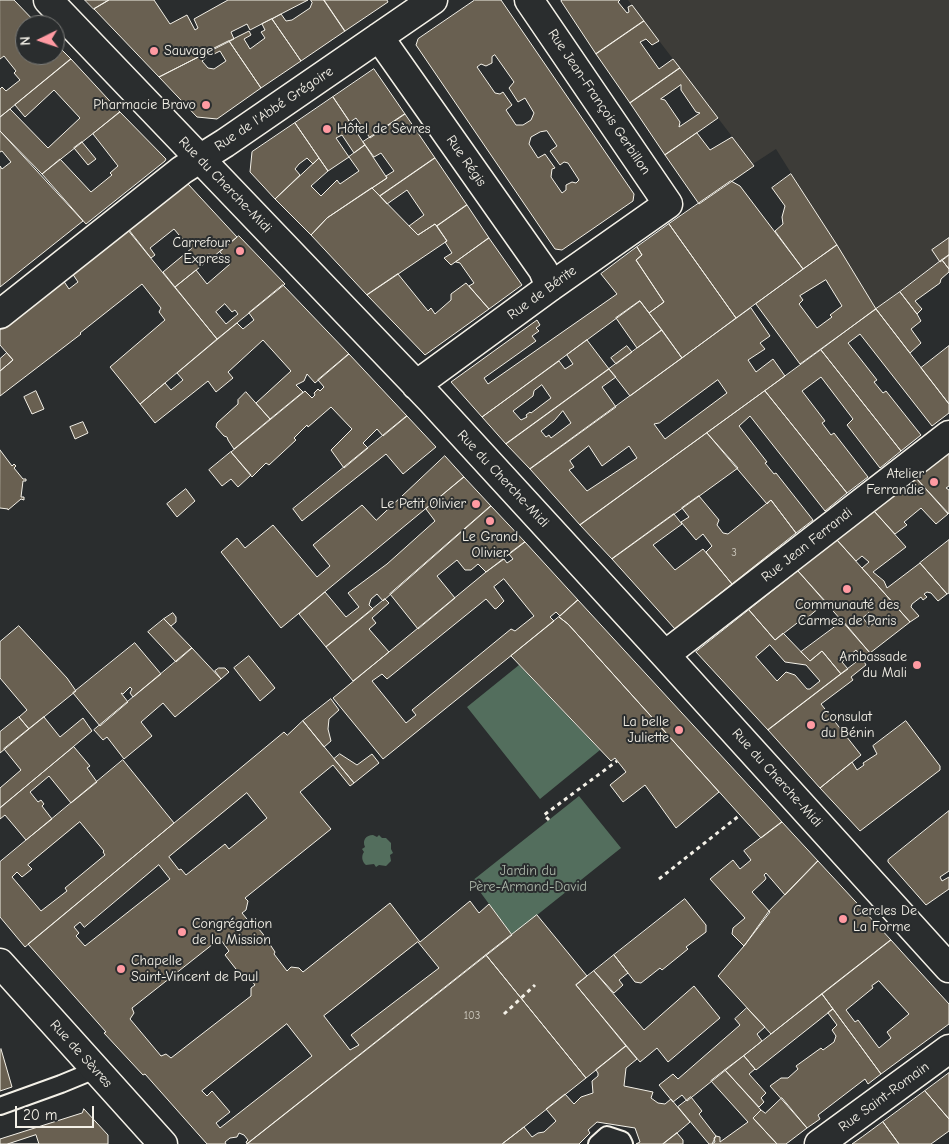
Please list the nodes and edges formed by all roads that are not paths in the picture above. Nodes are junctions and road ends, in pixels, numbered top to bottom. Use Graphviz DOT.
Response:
graph roads {
  1 [pos="48,0"];
  2 [pos="433,0"];
  3 [pos="529,0"];
  4 [pos="379,37"];
  5 [pos="200,158"];
  6 [pos="668,204"];
  7 [pos="550,287"];
  8 [pos="0,314"];
  9 [pos="416,385"];
  10 [pos="949,435"];
  11 [pos="665,655"];
  12 [pos="0,963"];
  13 [pos="949,968"];
  14 [pos="949,1049"];
  15 [pos="95,1070"];
  16 [pos="0,1106"];
  17 [pos="164,1144"];
  18 [pos="597,1144"];
  19 [pos="624,1144"];
  20 [pos="820,1144"];
  1 -- 5 [label="street, Rue du Cherche-Midi"];
  2 -- 4 [label="street, Rue de l'Abbé Grégoire"];
  3 -- 6 [label="street, Rue Jean-François Gerbillon"];
  4 -- 5 [label="street, Rue de l'Abbé Grégoire"];
  4 -- 7 [label="street, Rue Régis"];
  5 -- 8 [label="street, Rue de l'Abbé Grégoire"];
  5 -- 9 [label="street, Rue du Cherche-Midi"];
  6 -- 7 [label="street, Rue de Bérite"];
  7 -- 9 [label="street, Rue de Bérite"];
  9 -- 11 [label="street, Rue du Cherche-Midi"];
  10 -- 11 [label="street, Rue Jean Ferrandi"];
  11 -- 13 [label="street, Rue du Cherche-Midi"];
  12 -- 15 [label="street, Rue de Sèvres"];
  14 -- 20 [label="street, Rue Saint-Romain"];
  15 -- 16 [label="lane"];
  15 -- 17 [label="street, Rue de Sèvres"];
  18 -- 19 [label="lane"];
}
